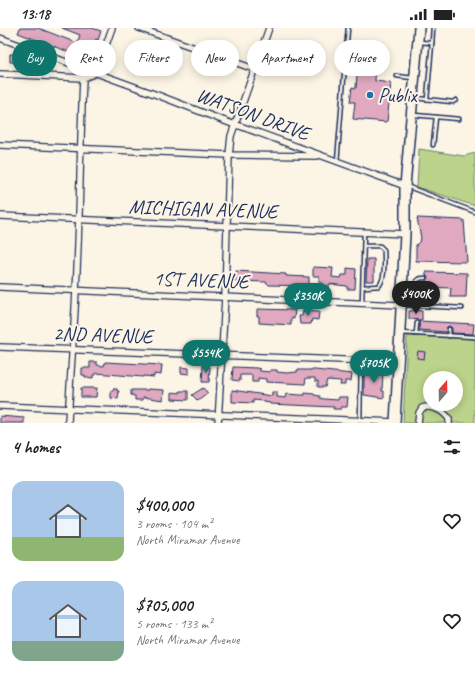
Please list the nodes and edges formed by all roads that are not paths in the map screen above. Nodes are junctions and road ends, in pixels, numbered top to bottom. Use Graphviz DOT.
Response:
graph roads {
  1 [pos="112,28"];
  2 [pos="139,28"];
  3 [pos="269,28"];
  4 [pos="348,28"];
  5 [pos="419,28"];
  6 [pos="433,28"];
  7 [pos="0,38"];
  8 [pos="108,40"];
  9 [pos="265,40"];
  10 [pos="418,42"];
  11 [pos="432,43"];
  12 [pos="65,62"];
  13 [pos="247,67"];
  14 [pos="0,74"];
  15 [pos="88,76"];
  16 [pos="104,76"];
  17 [pos="252,76"];
  18 [pos="397,76"];
  19 [pos="83,78"];
  20 [pos="415,78"];
  21 [pos="413,98"];
  22 [pos="427,100"];
  23 [pos="456,100"];
  24 [pos="411,115"];
  25 [pos="436,117"];
  26 [pos="459,119"];
  27 [pos="235,125"];
  28 [pos="0,145"];
  29 [pos="433,145"];
  30 [pos="80,148"];
  31 [pos="229,155"];
  32 [pos="321,156"];
  33 [pos="337,162"];
  34 [pos="405,186"];
  35 [pos="475,212"];
  36 [pos="0,216"];
  37 [pos="79,220"];
  38 [pos="227,226"];
  39 [pos="364,232"];
  40 [pos="405,234"];
  41 [pos="364,246"];
  42 [pos="425,278"];
  43 [pos="0,287"];
  44 [pos="363,287"];
  45 [pos="401,289"];
  46 [pos="411,290"];
  47 [pos="76,291"];
  48 [pos="434,294"];
  49 [pos="224,297"];
  50 [pos="362,303"];
  51 [pos="400,305"];
  52 [pos="462,308"];
  53 [pos="417,323"];
  54 [pos="449,329"];
  55 [pos="399,333"];
  56 [pos="416,334"];
  57 [pos="449,336"];
  58 [pos="475,338"];
  59 [pos="0,347"];
  60 [pos="72,350"];
  61 [pos="221,356"];
  62 [pos="361,361"];
  63 [pos="398,362"];
  64 [pos="0,406"];
  65 [pos="69,410"];
  66 [pos="218,416"];
  67 [pos="360,420"];
  68 [pos="68,423"];
  69 [pos="218,423"];
  70 [pos="395,423"];
  71 [pos="418,423"];
  72 [pos="449,423"];
  1 -- 8 [label="street"];
  2 -- 13 [label="street"];
  3 -- 9 [label="street"];
  4 -- 33 [label="lane"];
  5 -- 10 [label="main road"];
  6 -- 11 [label="lane"];
  7 -- 12 [label="street, WATSON DRIVE"];
  10 -- 11 [label="lane"];
  10 -- 20 [label="main road"];
  11 -- 22 [label="lane"];
  14 -- 19 [label="street"];
  15 -- 19 [label="street"];
  16 -- 27 [label="street, WATSON DRIVE"];
  17 -- 27 [label="street"];
  18 -- 20 [label="lane"];
  19 -- 30 [label="street"];
  20 -- 21 [label="main road"];
  21 -- 22 [label="lane"];
  21 -- 24 [label="main road"];
  22 -- 23 [label="lane"];
  24 -- 25 [label="lane"];
  24 -- 34 [label="main road"];
  25 -- 26 [label="lane"];
  25 -- 29 [label="lane"];
  27 -- 31 [label="street"];
  27 -- 32 [label="street, WATSON DRIVE"];
  28 -- 30 [label="street"];
  30 -- 31 [label="street"];
  30 -- 37 [label="street"];
  31 -- 32 [label="street"];
  31 -- 38 [label="street"];
  32 -- 33 [label="street, WATSON DRIVE"];
  33 -- 34 [label="street, WATSON DRIVE"];
  34 -- 35 [label="lane"];
  34 -- 40 [label="main road"];
  36 -- 37 [label="street, MICHIGAN AVENUE"];
  37 -- 38 [label="street, MICHIGAN AVENUE"];
  37 -- 47 [label="street"];
  38 -- 39 [label="street, MICHIGAN AVENUE"];
  38 -- 49 [label="street"];
  39 -- 40 [label="street, MICHIGAN AVENUE"];
  39 -- 41 [label="lane"];
  40 -- 45 [label="main road"];
  41 -- 44 [label="lane"];
  41 -- 44 [label="lane"];
  42 -- 46 [label="lane"];
  43 -- 47 [label="street, 1ST AVENUE"];
  44 -- 50 [label="lane"];
  45 -- 46 [label="lane"];
  45 -- 51 [label="main road"];
  46 -- 48 [label="lane"];
  47 -- 49 [label="street, 1ST AVENUE"];
  47 -- 60 [label="street"];
  49 -- 50 [label="street, 1ST AVENUE"];
  49 -- 61 [label="street"];
  50 -- 51 [label="street, 1ST AVENUE"];
  51 -- 52 [label="lane"];
  51 -- 55 [label="main road"];
  53 -- 56 [label="lane"];
  54 -- 57 [label="lane"];
  55 -- 56 [label="lane"];
  55 -- 63 [label="main road"];
  56 -- 57 [label="lane"];
  57 -- 58 [label="lane"];
  59 -- 60 [label="street, 2ND AVENUE"];
  60 -- 61 [label="street, 2ND AVENUE"];
  60 -- 65 [label="street"];
  61 -- 62 [label="street, 2ND AVENUE"];
  61 -- 66 [label="street"];
  62 -- 63 [label="street, 2ND AVENUE"];
  62 -- 67 [label="lane"];
  63 -- 70 [label="main road"];
  64 -- 65 [label="street"];
  65 -- 66 [label="street"];
  65 -- 68 [label="street"];
  66 -- 67 [label="street"];
  66 -- 69 [label="street"];
  67 -- 70 [label="street"];
  71 -- 72 [label="street"];
}
